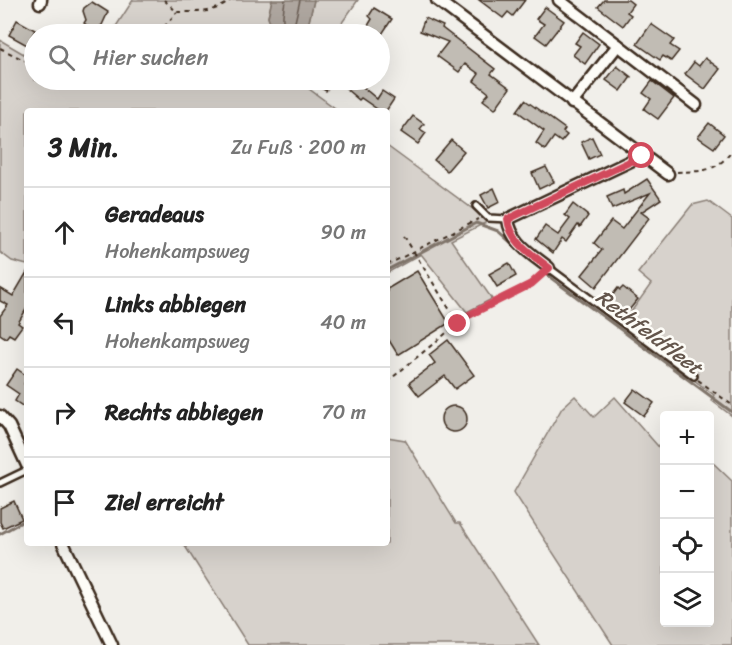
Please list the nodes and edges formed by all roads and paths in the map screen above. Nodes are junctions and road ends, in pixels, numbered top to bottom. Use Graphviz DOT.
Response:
graph roads {
  1 [pos="164,0"];
  2 [pos="231,0"];
  3 [pos="437,0"];
  4 [pos="559,0"];
  5 [pos="177,12"];
  6 [pos="167,24"];
  7 [pos="618,45"];
  8 [pos="0,48"];
  9 [pos="24,60"];
  10 [pos="572,103"];
  11 [pos="696,105"];
  12 [pos="732,151"];
  13 [pos="642,156"];
  14 [pos="668,174"];
  15 [pos="477,206"];
  16 [pos="488,218"];
  17 [pos="508,219"];
  18 [pos="404,236"];
  19 [pos="414,252"];
  20 [pos="390,264"];
  21 [pos="549,268"];
  22 [pos="458,324"];
  23 [pos="694,376"];
  24 [pos="390,380"];
  25 [pos="732,405"];
  26 [pos="0,416"];
  27 [pos="24,458"];
  28 [pos="24,471"];
  29 [pos="0,483"];
  30 [pos="64,546"];
  31 [pos="112,645"];
  1 -- 5 [label="path"];
  2 -- 5 [label="path"];
  3 -- 10 [label="street"];
  4 -- 7 [label="street"];
  5 -- 6 [label="path"];
  7 -- 10 [label="street"];
  7 -- 11 [label="street"];
  8 -- 9 [label="path"];
  10 -- 13 [label="street"];
  12 -- 14 [label="path"];
  13 -- 14 [label="street"];
  13 -- 17 [label="street"];
  15 -- 16 [label="lane"];
  16 -- 17 [label="lane"];
  16 -- 19 [label="path"];
  17 -- 21 [label="street"];
  18 -- 19 [label="path"];
  19 -- 20 [label="path"];
  19 -- 22 [label="path"];
  21 -- 22 [label="path"];
  21 -- 23 [label="lane"];
  22 -- 24 [label="path"];
  23 -- 25 [label="path"];
  26 -- 27 [label="street"];
  28 -- 29 [label="lane"];
  30 -- 31 [label="street"];
}
